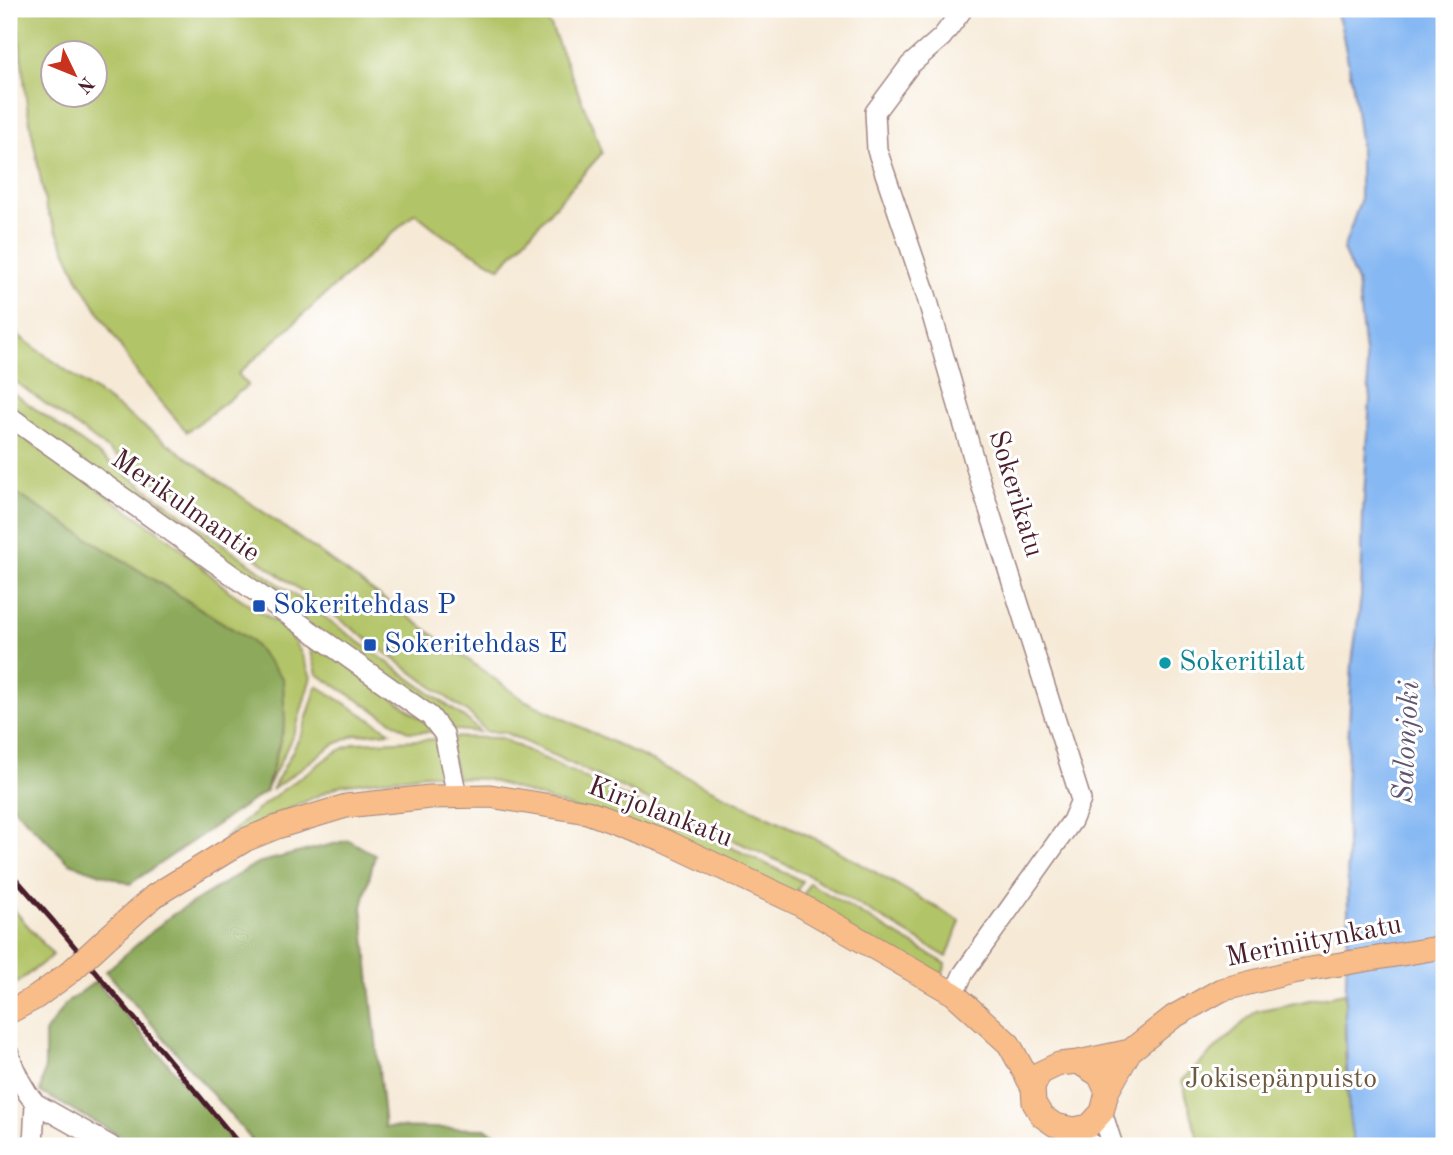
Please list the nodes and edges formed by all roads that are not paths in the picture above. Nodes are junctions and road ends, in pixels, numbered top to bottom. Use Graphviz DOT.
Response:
graph roads {
  1 [pos="963,9"];
  2 [pos="9,416"];
  3 [pos="457,796"];
  4 [pos="1444,947"];
  5 [pos="954,994"];
  6 [pos="9,1012"];
  7 [pos="1009,1044"];
  8 [pos="1130,1051"];
  9 [pos="9,1054"];
  10 [pos="1069,1063"];
  11 [pos="1034,1088"];
  12 [pos="1104,1102"];
  13 [pos="35,1103"];
  14 [pos="1073,1129"];
  15 [pos="33,1146"];
  16 [pos="111,1146"];
  17 [pos="1094,1146"];
  18 [pos="1113,1146"];
  1 -- 5 [label="street, Sokerikatu"];
  2 -- 3 [label="street, Merikulmantie"];
  3 -- 5 [label="main road, Kirjolankatu"];
  3 -- 6 [label="main road, Kirjolankatu, bridge"];
  4 -- 8 [label="main road, Meriniitynkatu"];
  5 -- 7 [label="main road, Kirjolankatu"];
  7 -- 10 [label="main road, Kirjolankatu"];
  7 -- 11 [label="main road, Kirjolankatu"];
  8 -- 10 [label="main road, Meriniitynkatu"];
  8 -- 12 [label="main road, Meriniitynkatu"];
  9 -- 13 [label="street"];
  10 -- 11 [label="main road"];
  10 -- 12 [label="main road"];
  11 -- 14 [label="main road"];
  12 -- 14 [label="main road"];
  12 -- 18 [label="street"];
  13 -- 15 [label="street"];
  13 -- 16 [label="street"];
  14 -- 17 [label="street"];
}
